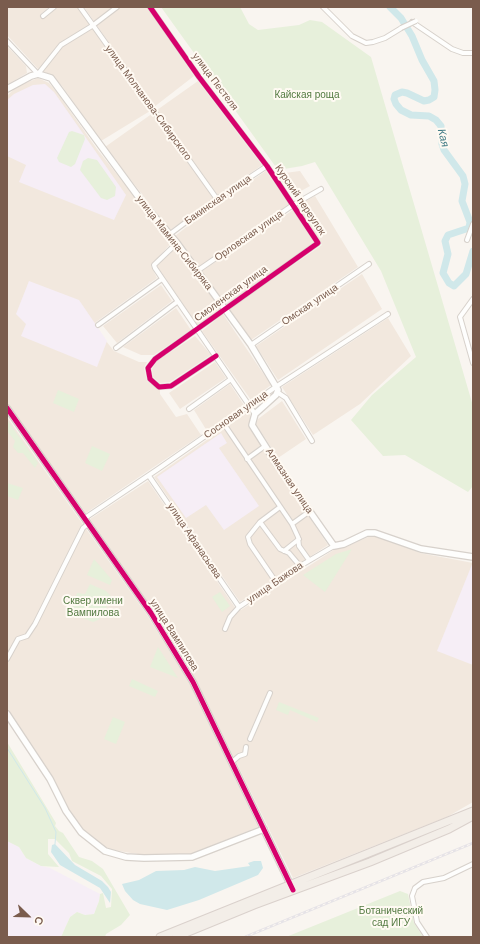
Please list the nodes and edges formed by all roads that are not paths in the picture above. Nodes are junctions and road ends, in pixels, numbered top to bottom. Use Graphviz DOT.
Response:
graph roads {
  1 [pos="54,7"];
  2 [pos="80,7"];
  3 [pos="117,7"];
  4 [pos="150,7"];
  5 [pos="323,7"];
  6 [pos="43,16"];
  7 [pos="92,26"];
  8 [pos="401,28"];
  9 [pos="7,42"];
  10 [pos="473,54"];
  11 [pos="38,74"];
  12 [pos="7,89"];
  13 [pos="267,166"];
  14 [pos="321,189"];
  15 [pos="217,199"];
  16 [pos="293,205"];
  17 [pos="473,224"];
  18 [pos="170,234"];
  19 [pos="468,240"];
  20 [pos="177,243"];
  21 [pos="318,243"];
  22 [pos="369,264"];
  23 [pos="197,272"];
  24 [pos="162,280"];
  25 [pos="473,299"];
  26 [pos="177,302"];
  27 [pos="224,308"];
  28 [pos="388,314"];
  29 [pos="98,325"];
  30 [pos="196,331"];
  31 [pos="250,345"];
  32 [pos="116,348"];
  33 [pos="216,356"];
  34 [pos="473,363"];
  35 [pos="231,379"];
  36 [pos="277,386"];
  37 [pos="277,392"];
  38 [pos="250,406"];
  39 [pos="7,408"];
  40 [pos="189,409"];
  41 [pos="255,414"];
  42 [pos="224,424"];
  43 [pos="312,440"];
  44 [pos="265,446"];
  45 [pos="247,459"];
  46 [pos="149,476"];
  47 [pos="280,507"];
  48 [pos="310,511"];
  49 [pos="85,518"];
  50 [pos="260,522"];
  51 [pos="88,524"];
  52 [pos="292,524"];
  53 [pos="299,539"];
  54 [pos="334,546"];
  55 [pos="284,550"];
  56 [pos="473,557"];
  57 [pos="309,560"];
  58 [pos="300,566"];
  59 [pos="276,582"];
  60 [pos="239,607"];
  61 [pos="225,629"];
  62 [pos="7,659"];
  63 [pos="270,693"];
  64 [pos="7,714"];
  65 [pos="250,738"];
  66 [pos="246,747"];
  67 [pos="232,762"];
  68 [pos="473,811"];
  69 [pos="473,816"];
  70 [pos="448,820"];
  71 [pos="264,829"];
  72 [pos="449,829"];
  73 [pos="370,852"];
  74 [pos="372,861"];
  75 [pos="473,864"];
  76 [pos="292,887"];
  77 [pos="160,937"];
  78 [pos="176,937"];
  79 [pos="427,937"];
  1 -- 6 [label="street"];
  2 -- 7 [label="street, улица Молчанова-Сибирского"];
  3 -- 7 [label="street"];
  4 -- 13 [label="street, улица Пестеля"];
  5 -- 8 [label="street"];
  7 -- 11 [label="street"];
  7 -- 15 [label="street, улица Молчанова-Сибирского"];
  8 -- 10 [label="street, bridge"];
  8 -- 10 [label="street, bridge"];
  9 -- 11 [label="street"];
  11 -- 12 [label="street"];
  11 -- 18 [label="street, улица Мамина-Сибиряка"];
  13 -- 15 [label="street, Бакинская улица"];
  13 -- 16 [label="street, Курский переулок"];
  14 -- 16 [label="street, Орловская улица"];
  15 -- 18 [label="street, Бакинская улица"];
  16 -- 21 [label="street, Курский переулок"];
  16 -- 23 [label="street, Орловская улица"];
  17 -- 19 [label="street"];
  18 -- 20 [label="street, улица Мамина-Сибиряка"];
  20 -- 23 [label="street, улица Мамина-Сибиряка"];
  20 -- 24 [label="street, Алмазная улица"];
  21 -- 27 [label="street, Смоленская улица"];
  22 -- 31 [label="street, Омская улица"];
  23 -- 27 [label="street, улица Мамина-Сибиряка"];
  24 -- 26 [label="street, Алмазная улица"];
  24 -- 29 [label="street"];
  25 -- 34 [label="street"];
  26 -- 30 [label="street, Алмазная улица"];
  26 -- 32 [label="street"];
  27 -- 30 [label="street, Смоленская улица"];
  27 -- 31 [label="street, улица Мамина-Сибиряка"];
  28 -- 36 [label="street, Сосновая улица"];
  30 -- 33 [label="street, Алмазная улица"];
  30 -- 33 [label="street, Смоленская улица"];
  31 -- 36 [label="street, улица Мамина-Сибиряка"];
  33 -- 35 [label="street, Алмазная улица"];
  35 -- 38 [label="street, Алмазная улица"];
  35 -- 40 [label="street"];
  36 -- 37 [label="street"];
  36 -- 38 [label="street, Сосновая улица"];
  37 -- 41 [label="street"];
  37 -- 43 [label="street"];
  38 -- 41 [label="street, Алмазная улица"];
  38 -- 42 [label="street, Сосновая улица"];
  39 -- 49 [label="street, улица Вампилова"];
  41 -- 44 [label="street, Алмазная улица"];
  42 -- 45 [label="street"];
  42 -- 46 [label="street, Сосновая улица"];
  44 -- 45 [label="street"];
  44 -- 48 [label="street, Алмазная улица"];
  45 -- 47 [label="street"];
  46 -- 49 [label="street, Сосновая улица"];
  46 -- 60 [label="street, улица Афанасьева"];
  47 -- 50 [label="street"];
  47 -- 52 [label="street"];
  48 -- 52 [label="street"];
  48 -- 54 [label="street, Алмазная улица"];
  49 -- 51 [label="street, улица Вампилова"];
  50 -- 55 [label="street"];
  50 -- 59 [label="street"];
  51 -- 62 [label="street"];
  51 -- 67 [label="street, улица Вампилова"];
  52 -- 53 [label="street"];
  53 -- 55 [label="street"];
  53 -- 57 [label="street"];
  54 -- 56 [label="street"];
  54 -- 57 [label="street, улица Бажова"];
  55 -- 58 [label="street"];
  57 -- 58 [label="street, улица Бажова"];
  58 -- 59 [label="street, улица Бажова"];
  59 -- 60 [label="street, улица Бажова"];
  60 -- 61 [label="street, улица Бажова"];
  63 -- 65 [label="street"];
  64 -- 71 [label="street"];
  66 -- 67 [label="street"];
  67 -- 71 [label="street, улица Вампилова"];
  68 -- 70 [label="main road"];
  69 -- 72 [label="main road"];
  70 -- 72 [label="main road"];
  70 -- 73 [label="main road"];
  71 -- 76 [label="street, улица Вампилова"];
  72 -- 74 [label="main road"];
  73 -- 74 [label="main road"];
  73 -- 76 [label="main road"];
  74 -- 76 [label="main road"];
  75 -- 79 [label="street"];
  76 -- 77 [label="main road"];
  76 -- 78 [label="main road"];
}
